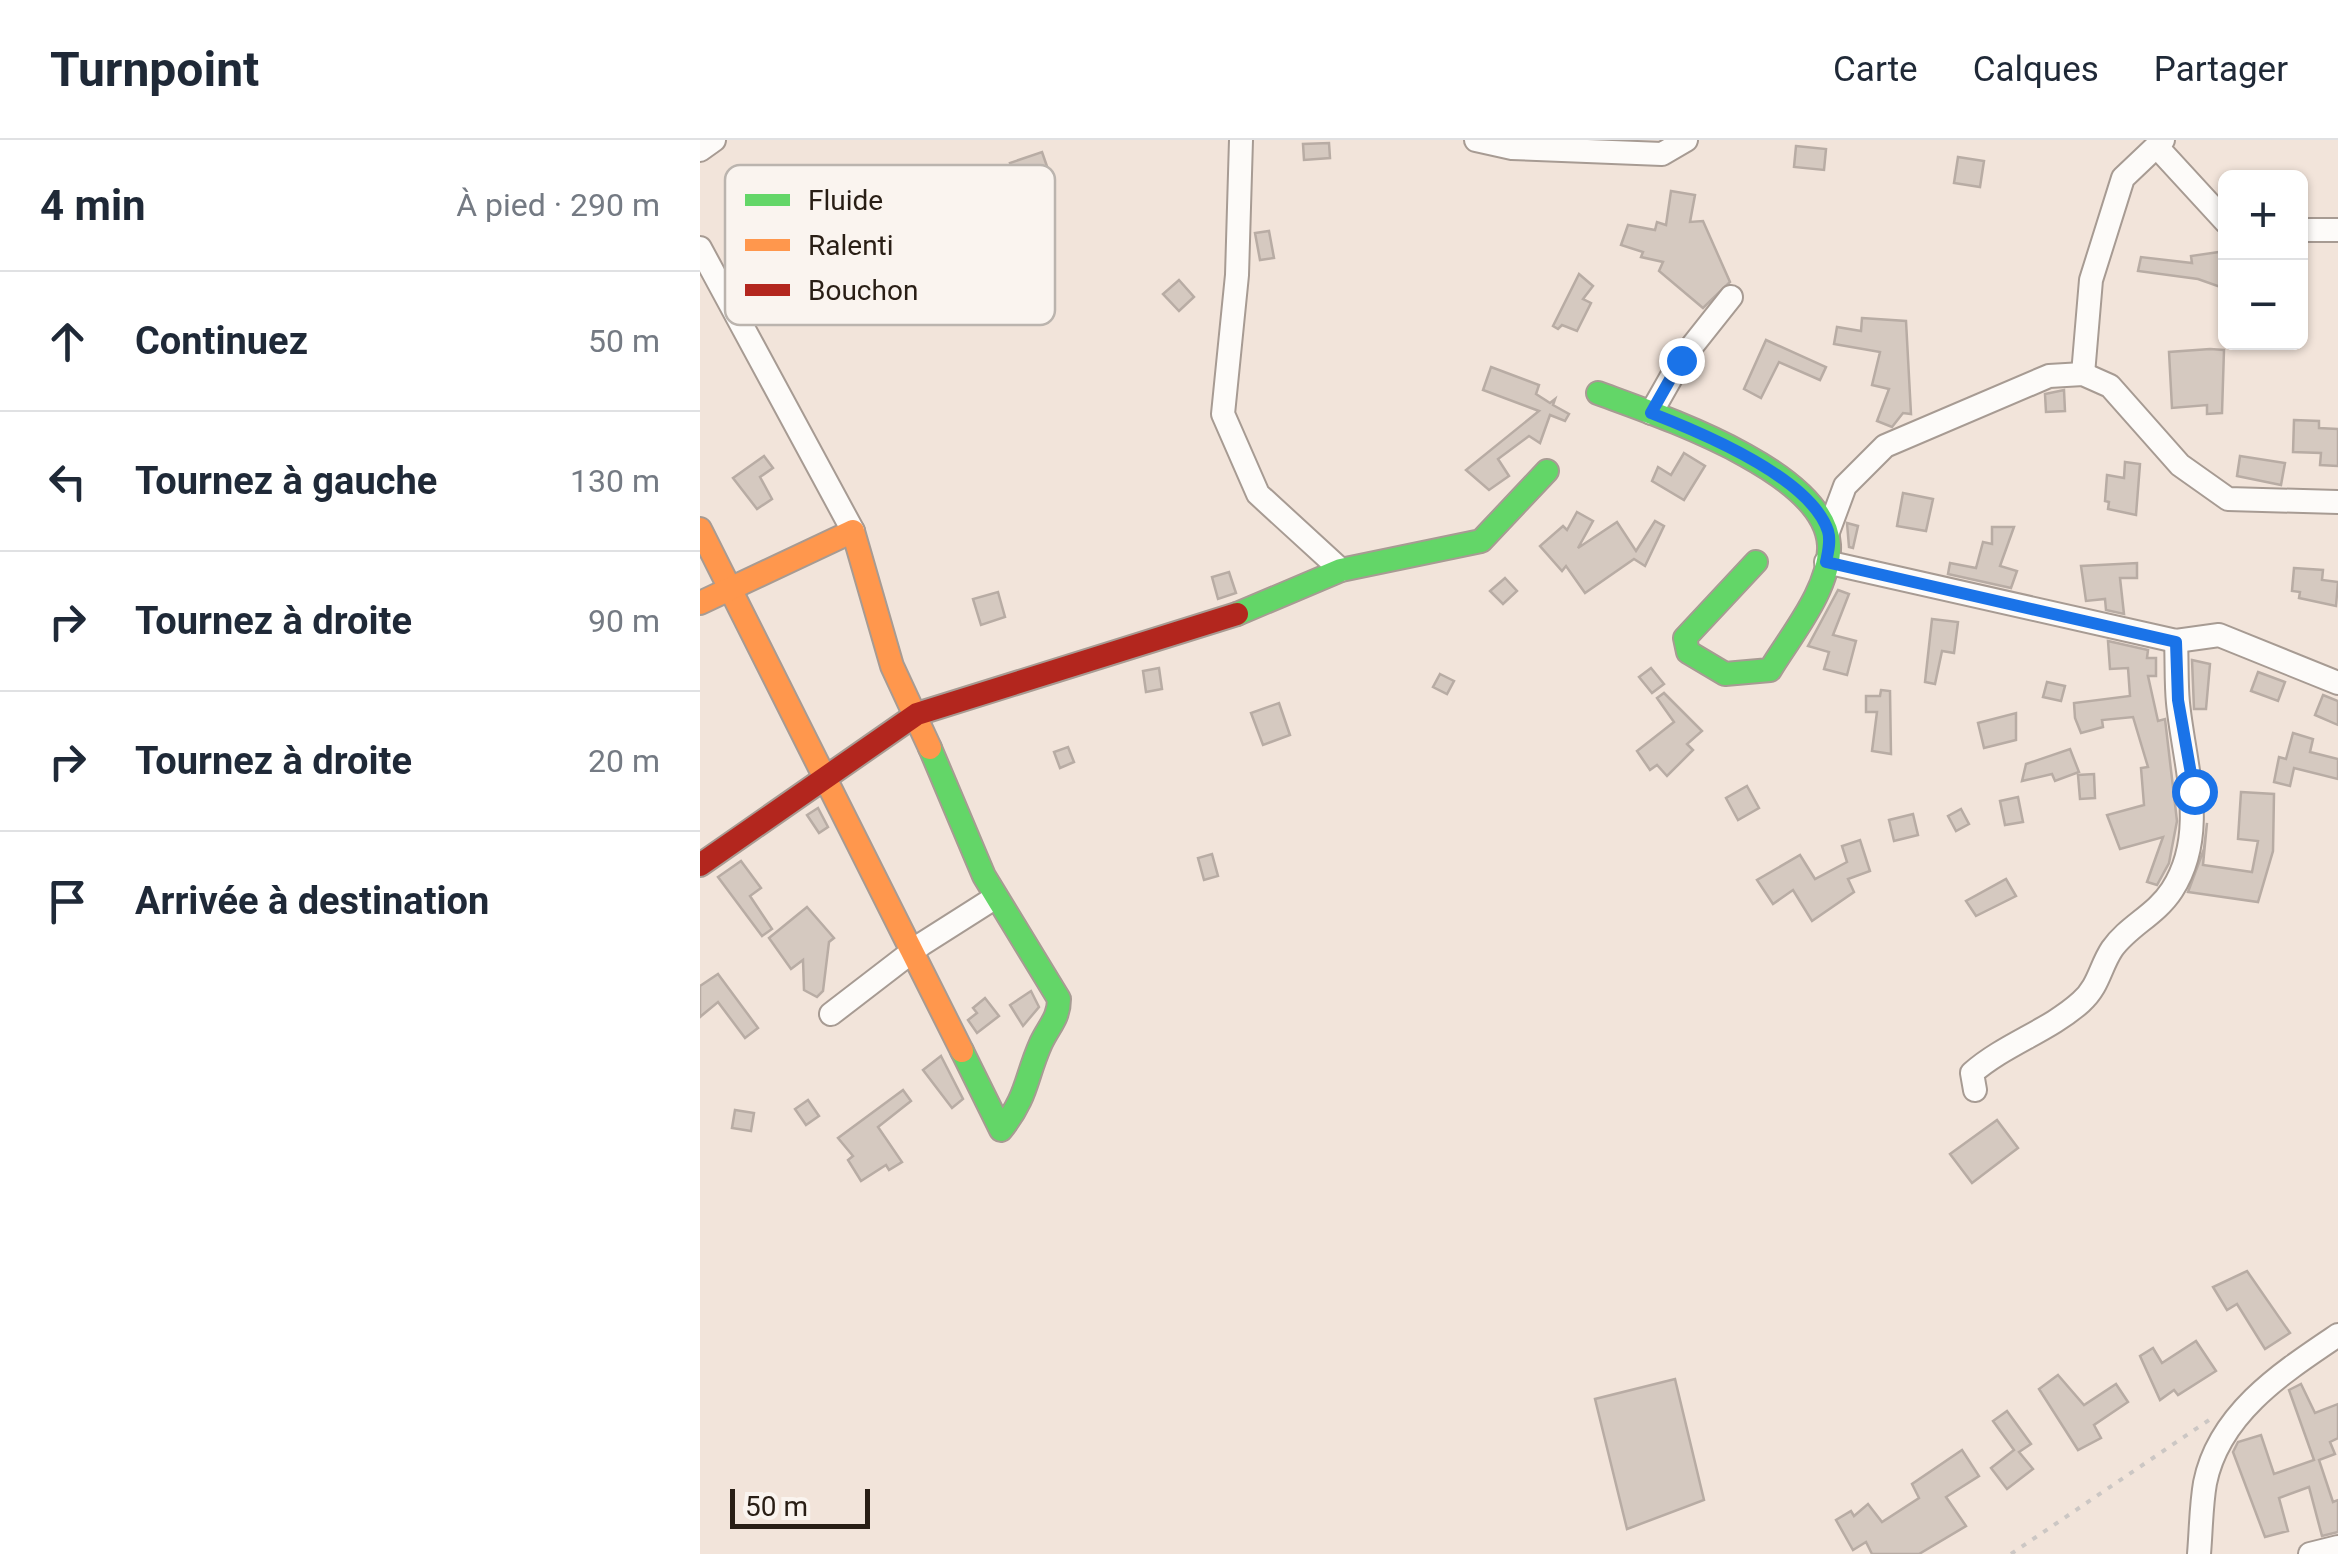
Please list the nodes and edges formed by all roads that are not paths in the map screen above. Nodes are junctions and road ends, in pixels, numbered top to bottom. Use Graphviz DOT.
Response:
graph roads {
  1 [pos="714,140"];
  2 [pos="1241,140"];
  3 [pos="1476,140"];
  4 [pos="1686,140"];
  5 [pos="2161,144"];
  6 [pos="700,150"];
  7 [pos="2218,212"];
  8 [pos="2308,230"];
  9 [pos="2338,230"];
  10 [pos="700,248"];
  11 [pos="725,294"];
  12 [pos="1732,297"];
  13 [pos="742,325"];
  14 [pos="2084,374"];
  15 [pos="1598,393"];
  16 [pos="1651,413"];
  17 [pos="1547,471"];
  18 [pos="2338,502"];
  19 [pos="700,529"];
  20 [pos="853,530"];
  21 [pos="1828,532"];
  22 [pos="1756,562"];
  23 [pos="1826,562"];
  24 [pos="1341,570"];
  25 [pos="730,588"];
  26 [pos="700,603"];
  27 [pos="2176,642"];
  28 [pos="2338,683"];
  29 [pos="917,714"];
  30 [pos="824,776"];
  31 [pos="700,865"];
  32 [pos="996,896"];
  33 [pos="912,951"];
  34 [pos="831,1014"];
  35 [pos="1975,1090"];
  36 [pos="2338,1335"];
  37 [pos="2338,1546"];
  38 [pos="2199,1554"];
  39 [pos="2310,1554"];
  1 -- 6 [label="street"];
  2 -- 24 [label="street"];
  3 -- 4 [label="street"];
  5 -- 7 [label="street"];
  5 -- 14 [label="street"];
  8 -- 9 [label="street"];
  10 -- 11 [label="street"];
  12 -- 16 [label="street"];
  13 -- 20 [label="street"];
  14 -- 18 [label="street"];
  14 -- 21 [label="street"];
  15 -- 16 [label="street"];
  16 -- 21 [label="street"];
  17 -- 24 [label="street"];
  19 -- 25 [label="street"];
  20 -- 25 [label="street"];
  20 -- 29 [label="street"];
  21 -- 23 [label="street"];
  22 -- 23 [label="street"];
  23 -- 27 [label="street"];
  24 -- 29 [label="street"];
  25 -- 26 [label="street"];
  25 -- 30 [label="street"];
  27 -- 28 [label="street"];
  27 -- 35 [label="street"];
  29 -- 30 [label="street"];
  29 -- 32 [label="street"];
  30 -- 31 [label="street"];
  30 -- 33 [label="street"];
  32 -- 33 [label="street"];
  32 -- 33 [label="street"];
  33 -- 34 [label="street"];
  36 -- 38 [label="street"];
  37 -- 39 [label="street"];
}
